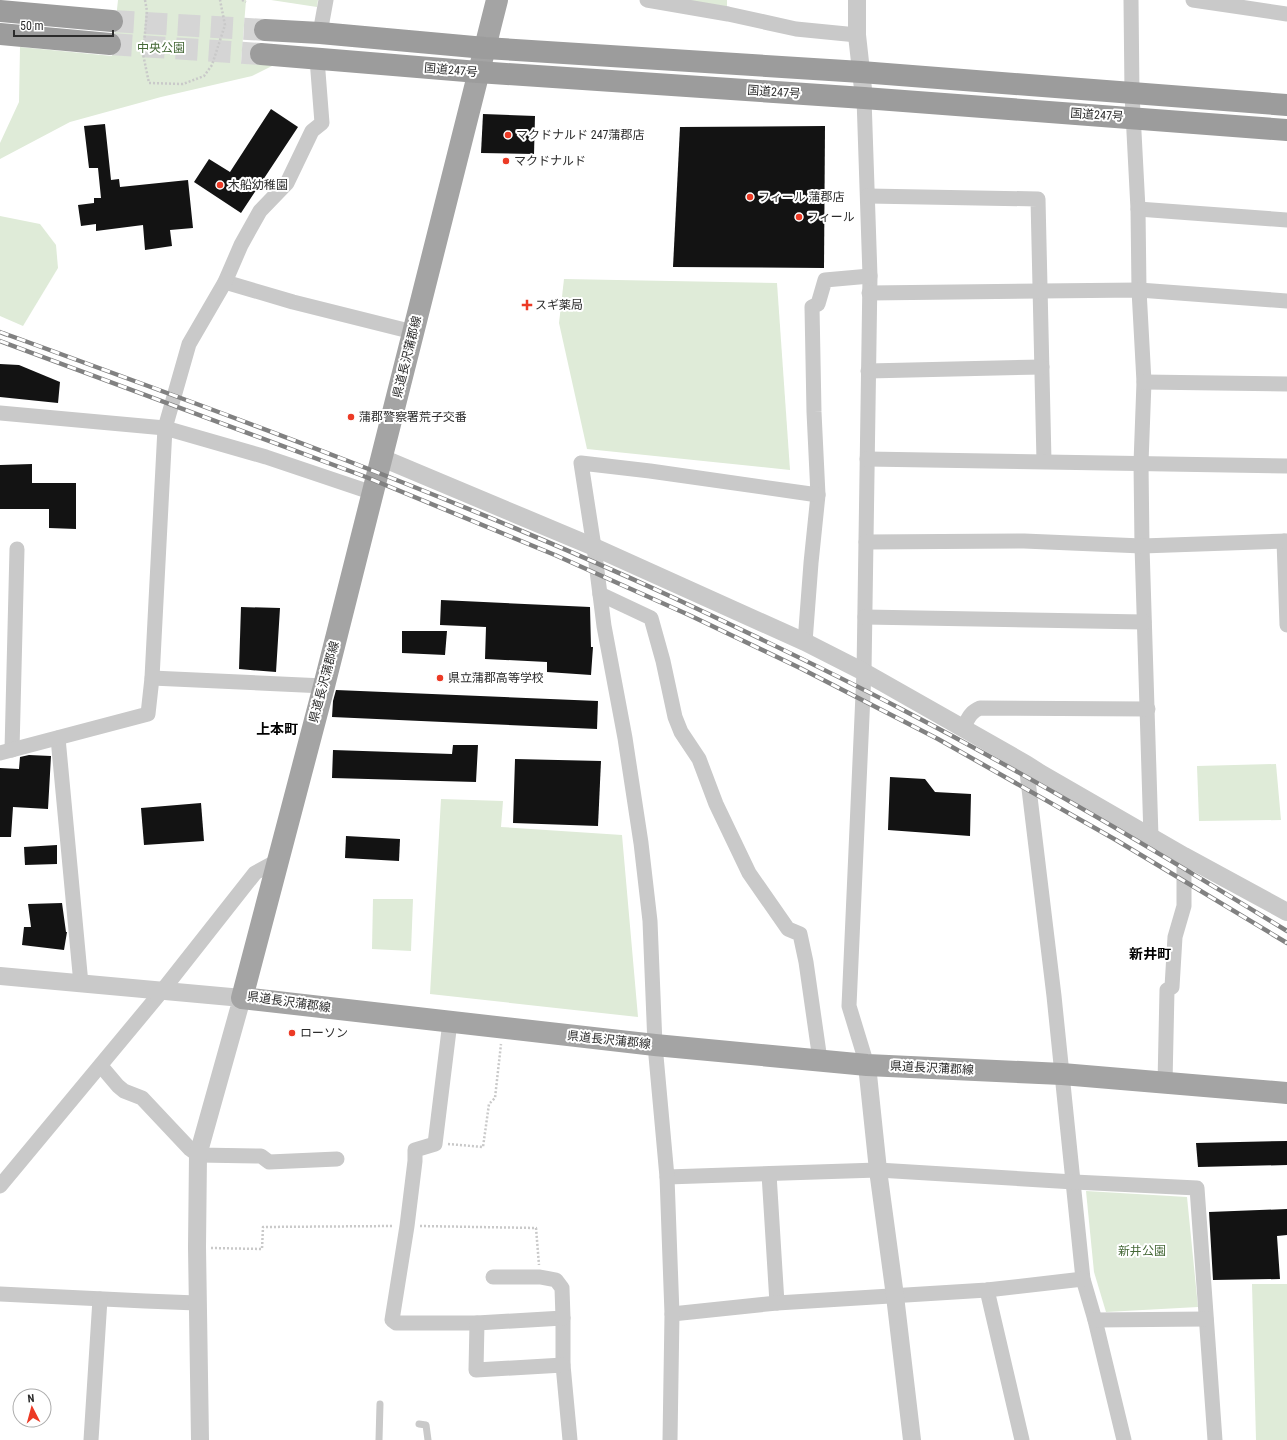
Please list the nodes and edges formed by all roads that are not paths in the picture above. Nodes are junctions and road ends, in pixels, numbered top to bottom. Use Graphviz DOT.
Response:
graph roads {
  1 [pos="326,0"];
  2 [pos="497,0"];
  3 [pos="857,0"];
  4 [pos="1131,0"];
  5 [pos="1193,0"];
  6 [pos="656,1"];
  7 [pos="0,11"];
  8 [pos="1287,14"];
  9 [pos="112,21"];
  10 [pos="265,30"];
  11 [pos="320,33"];
  12 [pos="0,34"];
  13 [pos="857,35"];
  14 [pos="110,44"];
  15 [pos="485,48"];
  16 [pos="261,54"];
  17 [pos="317,59"];
  18 [pos="478,72"];
  19 [pos="861,72"];
  20 [pos="1132,94"];
  21 [pos="864,98"];
  22 [pos="1287,105"];
  23 [pos="1133,118"];
  24 [pos="1287,130"];
  25 [pos="868,196"];
  26 [pos="1138,209"];
  27 [pos="1287,220"];
  28 [pos="870,276"];
  29 [pos="225,282"];
  30 [pos="1041,290"];
  31 [pos="1139,290"];
  32 [pos="869,293"];
  33 [pos="1287,301"];
  34 [pos="413,332"];
  35 [pos="1042,367"];
  36 [pos="868,371"];
  37 [pos="1144,382"];
  38 [pos="1287,384"];
  39 [pos="0,413"];
  40 [pos="165,428"];
  41 [pos="382,458"];
  42 [pos="867,459"];
  43 [pos="1044,461"];
  44 [pos="1141,463"];
  45 [pos="1287,466"];
  46 [pos="373,493"];
  47 [pos="818,495"];
  48 [pos="1286,541"];
  49 [pos="866,542"];
  50 [pos="1142,546"];
  51 [pos="594,547"];
  52 [pos="17,550"];
  53 [pos="600,594"];
  54 [pos="865,617"];
  55 [pos="1144,622"];
  56 [pos="1287,625"];
  57 [pos="805,642"];
  58 [pos="864,672"];
  59 [pos="152,678"];
  60 [pos="324,686"];
  61 [pos="1148,709"];
  62 [pos="963,728"];
  63 [pos="58,738"];
  64 [pos="6,751"];
  65 [pos="1026,764"];
  66 [pos="1151,837"];
  67 [pos="1184,856"];
  68 [pos="277,861"];
  69 [pos="1287,912"];
  70 [pos="0,976"];
  71 [pos="81,984"];
  72 [pos="162,991"];
  73 [pos="242,998"];
  74 [pos="450,1022"];
  75 [pos="655,1045"];
  76 [pos="820,1060"];
  77 [pos="867,1065"];
  78 [pos="101,1066"];
  79 [pos="1062,1074"];
  80 [pos="1166,1083"];
  81 [pos="1287,1093"];
  82 [pos="198,1155"];
  83 [pos="337,1159"];
  84 [pos="878,1170"];
  85 [pos="769,1174"];
  86 [pos="667,1177"];
  87 [pos="1074,1182"];
  88 [pos="0,1186"];
  89 [pos="493,1277"];
  90 [pos="1083,1279"];
  91 [pos="987,1290"];
  92 [pos="0,1294"];
  93 [pos="895,1296"];
  94 [pos="100,1299"];
  95 [pos="197,1302"];
  96 [pos="777,1303"];
  97 [pos="672,1314"];
  98 [pos="564,1318"];
  99 [pos="1206,1318"];
  100 [pos="1095,1320"];
  101 [pos="477,1323"];
  102 [pos="564,1365"];
  103 [pos="380,1404"];
  104 [pos="419,1424"];
  105 [pos="91,1440"];
  106 [pos="200,1440"];
  107 [pos="379,1440"];
  108 [pos="428,1440"];
  109 [pos="570,1440"];
  110 [pos="670,1440"];
  111 [pos="912,1440"];
  112 [pos="1022,1440"];
  113 [pos="1124,1440"];
  114 [pos="1215,1440"];
  1 -- 11 [label="street"];
  2 -- 15 [label="main road, 県道長沢蒲郡線"];
  3 -- 13 [label="street"];
  4 -- 20 [label="street"];
  5 -- 8 [label="street"];
  6 -- 13 [label="street"];
  7 -- 9 [label="highway"];
  10 -- 11 [label="highway, 国道247号"];
  11 -- 15 [label="highway, 国道247号"];
  12 -- 14 [label="highway"];
  13 -- 19 [label="street"];
  15 -- 18 [label="main road, 県道長沢蒲郡線"];
  15 -- 19 [label="highway, 国道247号"];
  16 -- 17 [label="highway, 国道247号"];
  17 -- 18 [label="highway, 国道247号"];
  17 -- 29 [label="street"];
  18 -- 21 [label="highway, 国道247号"];
  18 -- 34 [label="main road, 県道長沢蒲郡線"];
  19 -- 20 [label="highway, 国道247号"];
  19 -- 21 [label="street"];
  20 -- 22 [label="highway, 国道247号"];
  20 -- 23 [label="street"];
  21 -- 23 [label="highway, 国道247号"];
  21 -- 25 [label="street"];
  23 -- 24 [label="highway, 国道247号"];
  23 -- 26 [label="street"];
  25 -- 28 [label="street"];
  25 -- 30 [label="street"];
  26 -- 27 [label="street"];
  26 -- 31 [label="street"];
  28 -- 32 [label="street"];
  28 -- 47 [label="street"];
  29 -- 34 [label="street"];
  29 -- 40 [label="street"];
  30 -- 31 [label="street"];
  30 -- 32 [label="street"];
  30 -- 35 [label="street"];
  31 -- 33 [label="street"];
  31 -- 37 [label="street"];
  32 -- 36 [label="street"];
  34 -- 41 [label="main road, 県道長沢蒲郡線"];
  35 -- 36 [label="street"];
  35 -- 43 [label="street"];
  36 -- 42 [label="street"];
  37 -- 38 [label="street"];
  37 -- 44 [label="street"];
  39 -- 40 [label="street"];
  40 -- 46 [label="street"];
  40 -- 59 [label="street"];
  41 -- 46 [label="main road, 県道長沢蒲郡線"];
  41 -- 51 [label="street"];
  42 -- 43 [label="street"];
  42 -- 49 [label="street"];
  43 -- 44 [label="street"];
  44 -- 45 [label="street"];
  44 -- 50 [label="street"];
  46 -- 60 [label="main road, 県道長沢蒲郡線"];
  47 -- 51 [label="street"];
  47 -- 57 [label="street"];
  48 -- 50 [label="street"];
  48 -- 56 [label="street"];
  49 -- 50 [label="street"];
  49 -- 54 [label="street"];
  50 -- 55 [label="street"];
  51 -- 53 [label="street"];
  51 -- 57 [label="street"];
  52 -- 64 [label="street"];
  53 -- 75 [label="street"];
  53 -- 76 [label="street"];
  54 -- 55 [label="street"];
  54 -- 58 [label="street"];
  55 -- 61 [label="street"];
  57 -- 58 [label="street"];
  58 -- 62 [label="street"];
  58 -- 77 [label="street"];
  59 -- 60 [label="street"];
  59 -- 63 [label="street"];
  60 -- 68 [label="main road, 県道長沢蒲郡線"];
  61 -- 62 [label="street"];
  61 -- 66 [label="street"];
  62 -- 65 [label="street"];
  63 -- 64 [label="street"];
  63 -- 71 [label="street"];
  65 -- 66 [label="street"];
  65 -- 79 [label="street"];
  66 -- 67 [label="street"];
  67 -- 69 [label="street"];
  67 -- 80 [label="street"];
  68 -- 72 [label="street"];
  68 -- 73 [label="main road, 県道長沢蒲郡線"];
  70 -- 71 [label="street"];
  71 -- 72 [label="street"];
  72 -- 73 [label="street"];
  72 -- 78 [label="street"];
  73 -- 74 [label="main road, 県道長沢蒲郡線"];
  73 -- 82 [label="street"];
  74 -- 75 [label="main road, 県道長沢蒲郡線"];
  74 -- 101 [label="street"];
  75 -- 76 [label="main road, 県道長沢蒲郡線"];
  75 -- 86 [label="street"];
  76 -- 77 [label="main road, 県道長沢蒲郡線"];
  77 -- 79 [label="main road, 県道長沢蒲郡線"];
  77 -- 84 [label="street"];
  78 -- 82 [label="street"];
  78 -- 88 [label="street"];
  79 -- 80 [label="main road, 県道長沢蒲郡線"];
  79 -- 87 [label="street"];
  80 -- 81 [label="main road, 県道長沢蒲郡線"];
  82 -- 83 [label="street"];
  82 -- 95 [label="street"];
  84 -- 85 [label="street"];
  84 -- 87 [label="street"];
  84 -- 93 [label="street"];
  85 -- 86 [label="street"];
  85 -- 96 [label="street"];
  86 -- 97 [label="street"];
  87 -- 90 [label="street"];
  87 -- 99 [label="street"];
  89 -- 98 [label="street"];
  90 -- 91 [label="street"];
  90 -- 100 [label="street"];
  91 -- 93 [label="street"];
  91 -- 112 [label="street"];
  92 -- 94 [label="street"];
  93 -- 96 [label="street"];
  93 -- 111 [label="street"];
  94 -- 95 [label="street"];
  94 -- 105 [label="street"];
  95 -- 106 [label="street"];
  96 -- 97 [label="street"];
  97 -- 110 [label="street"];
  98 -- 101 [label="street"];
  98 -- 102 [label="street"];
  99 -- 100 [label="street"];
  99 -- 114 [label="street"];
  100 -- 113 [label="street"];
  101 -- 102 [label="street"];
  102 -- 109 [label="street"];
  103 -- 107 [label="lane"];
  104 -- 108 [label="lane"];
}
